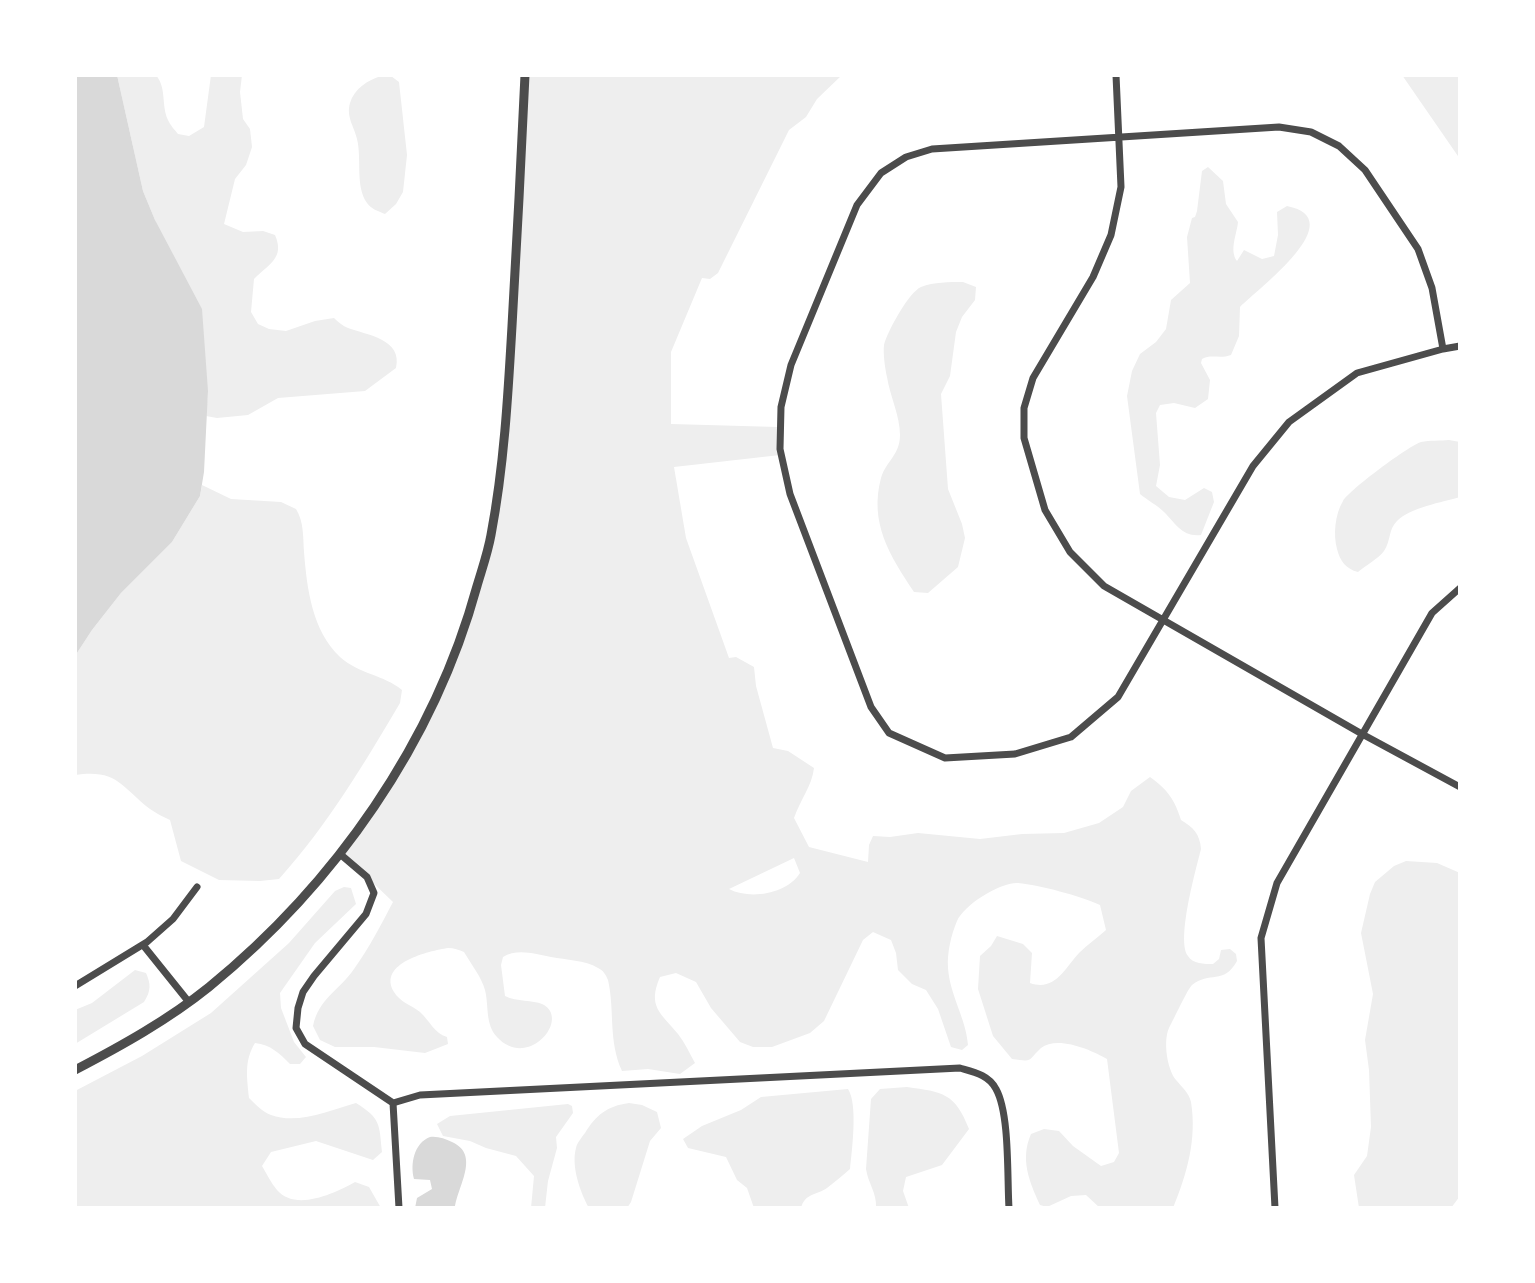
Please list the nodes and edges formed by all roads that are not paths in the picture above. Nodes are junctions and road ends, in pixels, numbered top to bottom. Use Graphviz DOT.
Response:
graph roads {
  1 [pos="525,75"];
  2 [pos="1116,75"];
  3 [pos="1119,137"];
  4 [pos="1460,346"];
  5 [pos="1443,349"];
  6 [pos="1460,588"];
  7 [pos="1164,621"];
  8 [pos="1362,734"];
  9 [pos="1460,788"];
  10 [pos="340,854"];
  11 [pos="197,887"];
  12 [pos="143,945"];
  13 [pos="75,986"];
  14 [pos="188,1001"];
  15 [pos="75,1070"];
  16 [pos="393,1103"];
  17 [pos="399,1208"];
  18 [pos="1009,1208"];
  19 [pos="1275,1208"];
  1 -- 10 [label="street"];
  2 -- 3 [label="street"];
  3 -- 5 [label="street"];
  3 -- 7 [label="street"];
  3 -- 7 [label="street"];
  4 -- 5 [label="street"];
  5 -- 7 [label="street"];
  6 -- 8 [label="street"];
  7 -- 8 [label="street"];
  8 -- 9 [label="street"];
  8 -- 19 [label="street"];
  10 -- 14 [label="street"];
  10 -- 16 [label="street"];
  11 -- 12 [label="street"];
  12 -- 13 [label="street"];
  12 -- 14 [label="street"];
  14 -- 15 [label="street"];
  16 -- 17 [label="street"];
  16 -- 18 [label="street"];
}
